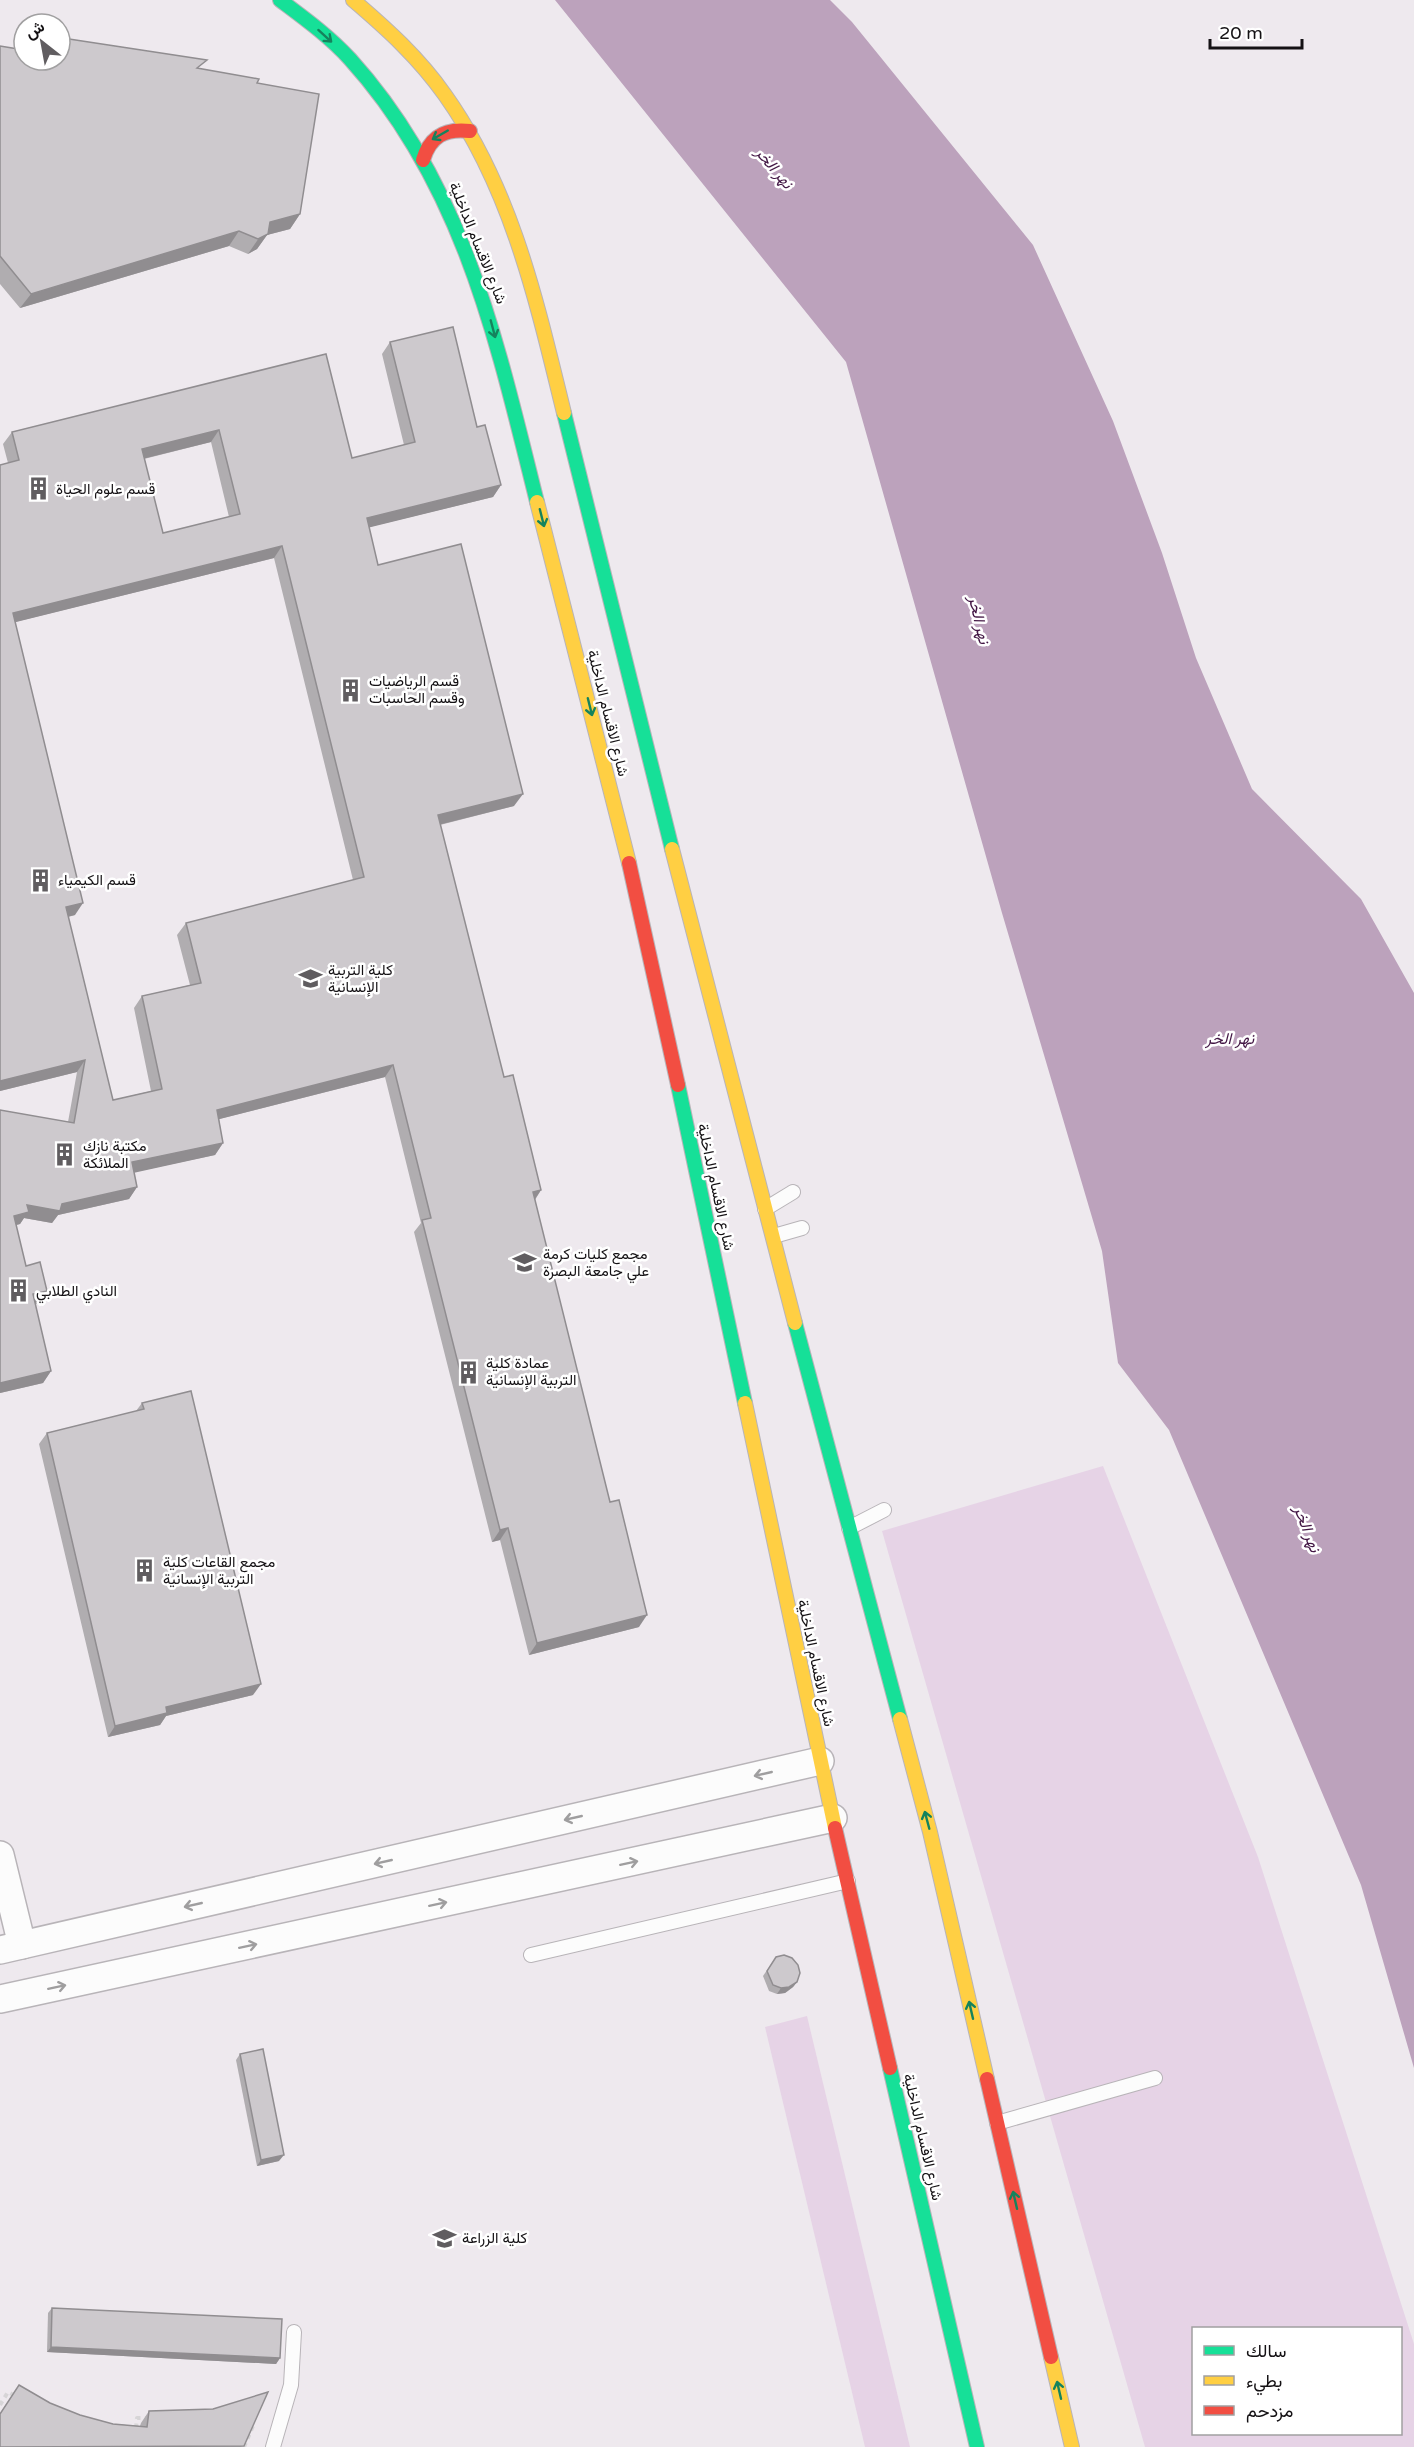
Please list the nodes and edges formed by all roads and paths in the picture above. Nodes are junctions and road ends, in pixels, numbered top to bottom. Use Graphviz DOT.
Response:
graph roads {
  1 [pos="280,0"];
  2 [pos="354,0"];
  3 [pos="385,24"];
  4 [pos="349,58"];
  5 [pos="470,132"];
  6 [pos="423,160"];
  7 [pos="793,1192"];
  8 [pos="765,1209"];
  9 [pos="802,1228"];
  10 [pos="774,1236"];
  11 [pos="884,1510"];
  12 [pos="849,1528"];
  13 [pos="820,1761"];
  14 [pos="833,1818"];
  15 [pos="0,1855"];
  16 [pos="848,1881"];
  17 [pos="11,1947"];
  18 [pos="531,1955"];
  19 [pos="0,1999"];
  20 [pos="1155,2078"];
  21 [pos="997,2123"];
  22 [pos="294,2332"];
  23 [pos="17,2397"];
  24 [pos="0,2405"];
  25 [pos="257,2418"];
  26 [pos="158,2419"];
  27 [pos="135,2434"];
  28 [pos="244,2447"];
  29 [pos="273,2447"];
  30 [pos="978,2447"];
  31 [pos="1072,2447"];
  1 -- 4 [label="street, شارع الاقسام الداخلية, one-way"];
  2 -- 3 [label="street, شارع الاقسام الداخلية"];
  3 -- 4 [label="street"];
  3 -- 5 [label="street, شارع الاقسام الداخلية"];
  4 -- 6 [label="street, شارع الاقسام الداخلية"];
  5 -- 6 [label="street, one-way"];
  5 -- 8 [label="street, شارع الاقسام الداخلية"];
  6 -- 13 [label="street, شارع الاقسام الداخلية, one-way"];
  7 -- 8 [label="lane"];
  8 -- 10 [label="street, شارع الاقسام الداخلية"];
  9 -- 10 [label="lane"];
  10 -- 12 [label="street, شارع الاقسام الداخلية"];
  11 -- 12 [label="lane"];
  21 -- 12 [label="street, شارع الاقسام الداخلية, one-way"];
  13 -- 14 [label="street, شارع الاقسام الداخلية"];
  13 -- 17 [label="street, one-way"];
  14 -- 16 [label="street, شارع الاقسام الداخلية"];
  19 -- 14 [label="street, one-way"];
  15 -- 17 [label="street"];
  16 -- 18 [label="lane"];
  16 -- 30 [label="street, شارع الاقسام الداخلية"];
  20 -- 21 [label="lane"];
  31 -- 21 [label="street, شارع الاقسام الداخلية, one-way"];
  22 -- 29 [label="lane"];
  23 -- 24 [label="path"];
  25 -- 28 [label="path"];
  26 -- 27 [label="path"];
}
